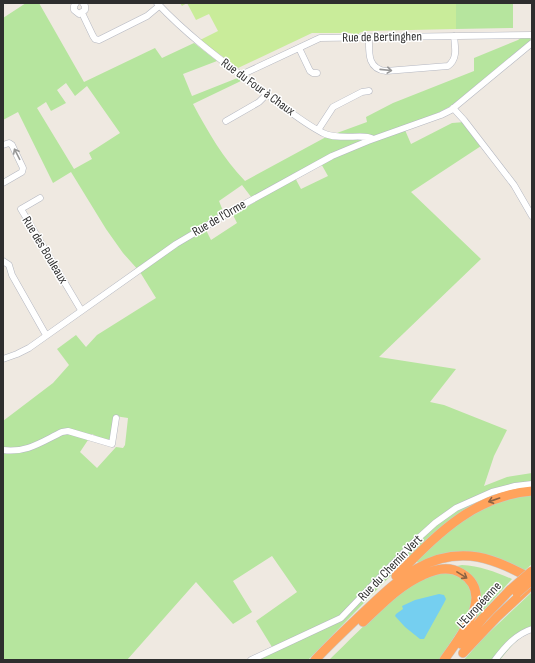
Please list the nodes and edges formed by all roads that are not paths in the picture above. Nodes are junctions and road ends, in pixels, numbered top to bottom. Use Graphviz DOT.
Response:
graph roads {
  1 [pos="76,3"];
  2 [pos="83,3"];
  3 [pos="158,4"];
  4 [pos="82,13"];
  5 [pos="532,35"];
  6 [pos="454,36"];
  7 [pos="369,37"];
  8 [pos="532,43"];
  9 [pos="299,48"];
  10 [pos="317,73"];
  11 [pos="241,75"];
  12 [pos="369,91"];
  13 [pos="266,94"];
  14 [pos="453,108"];
  15 [pos="226,121"];
  16 [pos="318,130"];
  17 [pos="373,139"];
  18 [pos="3,145"];
  19 [pos="3,183"];
  20 [pos="40,198"];
  21 [pos="532,216"];
  22 [pos="3,261"];
  23 [pos="81,310"];
  24 [pos="46,335"];
  25 [pos="3,358"];
  26 [pos="116,418"];
  27 [pos="3,450"];
  28 [pos="532,484"];
  29 [pos="532,491"];
  30 [pos="532,572"];
  31 [pos="532,580"];
  32 [pos="532,585"];
  33 [pos="516,593"];
  34 [pos="532,629"];
  35 [pos="352,630"];
  36 [pos="337,638"];
  37 [pos="460,656"];
  38 [pos="319,658"];
  39 [pos="251,660"];
  40 [pos="444,660"];
  41 [pos="448,660"];
  42 [pos="495,660"];
  1 -- 4 [label="street"];
  2 -- 4 [label="street"];
  3 -- 4 [label="street"];
  3 -- 11 [label="street, Rue du Four à Chaux"];
  5 -- 6 [label="street, Rue de Bertinghen"];
  6 -- 7 [label="street, Rue de Bertinghen"];
  7 -- 6 [label="street, one-way"];
  7 -- 9 [label="street, Rue de Bertinghen"];
  8 -- 14 [label="street, Rue de l'Orme"];
  9 -- 10 [label="street"];
  9 -- 11 [label="street, Rue de Bertinghen"];
  11 -- 13 [label="street, Rue du Four à Chaux"];
  12 -- 16 [label="street"];
  13 -- 15 [label="street"];
  13 -- 16 [label="street, Rue du Four à Chaux"];
  14 -- 17 [label="street, Rue de l'Orme"];
  14 -- 21 [label="street"];
  16 -- 17 [label="street, Rue du Four à Chaux"];
  17 -- 23 [label="street, Rue de l'Orme"];
  19 -- 18 [label="street, one-way"];
  20 -- 23 [label="street, Rue des Bouleaux"];
  22 -- 24 [label="street"];
  23 -- 24 [label="street, Rue de l'Orme"];
  24 -- 25 [label="street, Rue de l'Orme"];
  26 -- 27 [label="street"];
  28 -- 39 [label="street, Rue du Chemin Vert"];
  29 -- 36 [label="highway, one-way"];
  30 -- 33 [label="highway, L'Européenne, bridge"];
  31 -- 33 [label="highway, L'Européenne, bridge"];
  31 -- 36 [label="highway"];
  32 -- 33 [label="highway"];
  32 -- 35 [label="highway"];
  33 -- 37 [label="highway, L'Européenne"];
  33 -- 41 [label="highway, L'Européenne"];
  34 -- 42 [label="street"];
  35 -- 38 [label="highway"];
  35 -- 40 [label="highway, one-way"];
  36 -- 38 [label="highway"];
}
